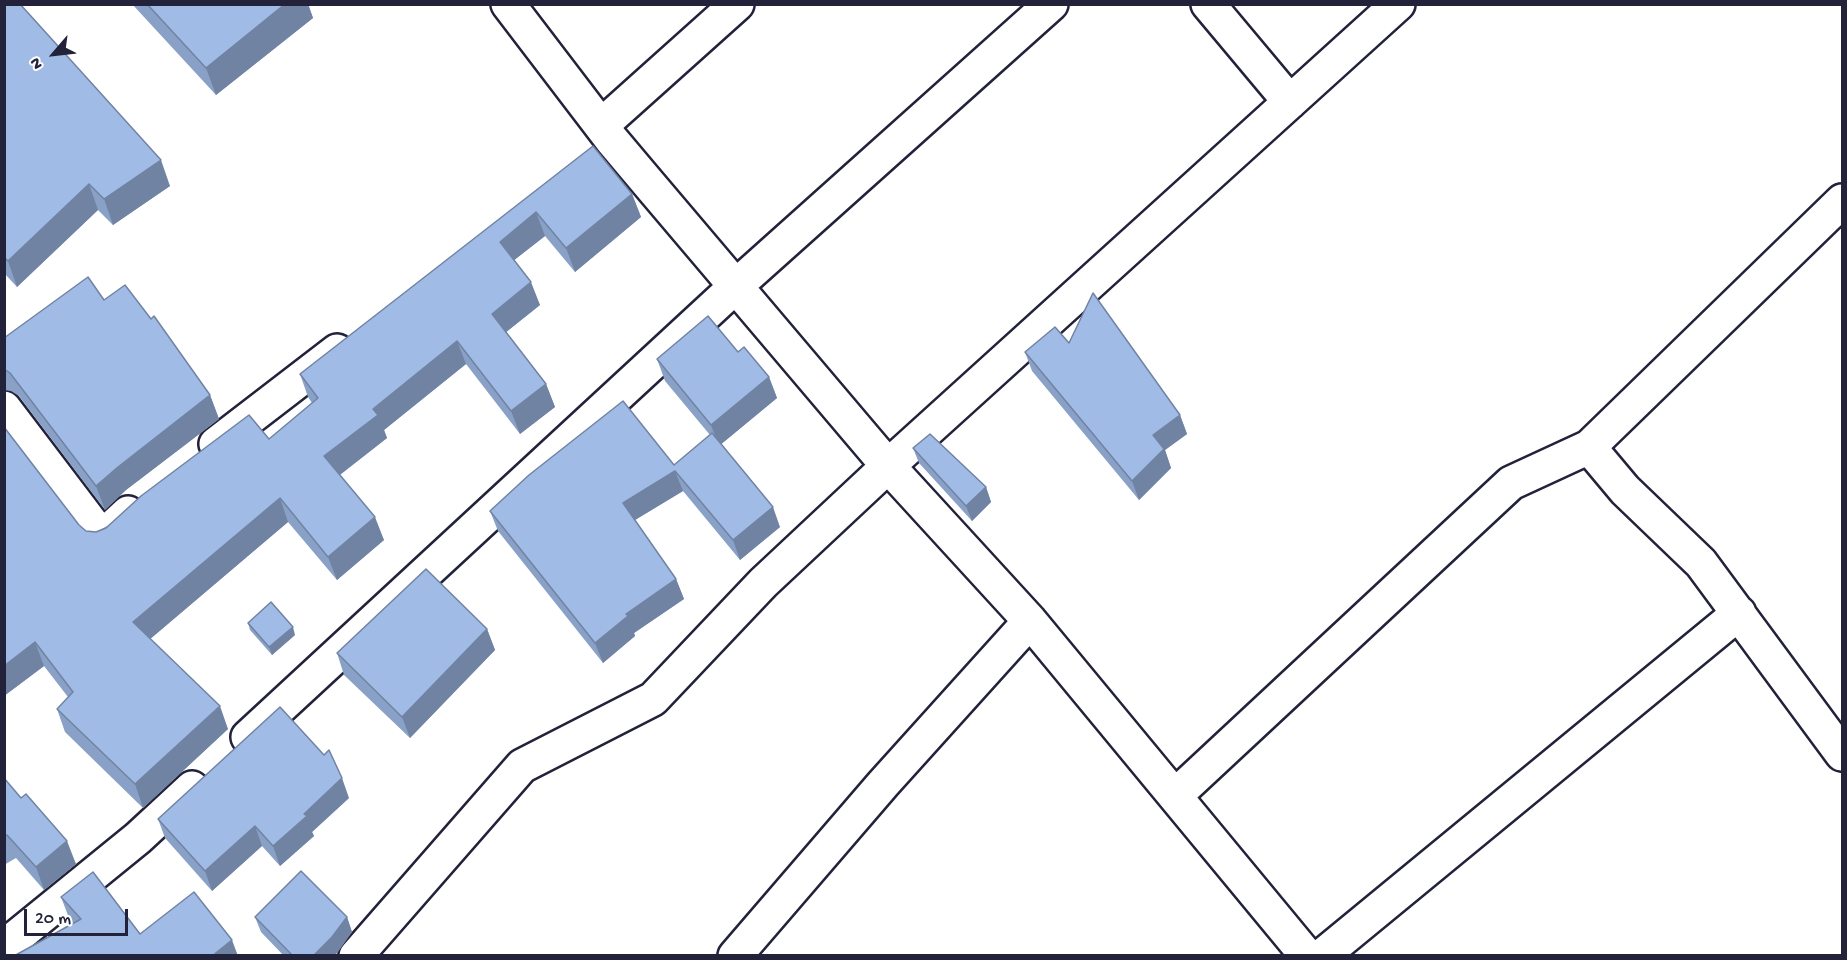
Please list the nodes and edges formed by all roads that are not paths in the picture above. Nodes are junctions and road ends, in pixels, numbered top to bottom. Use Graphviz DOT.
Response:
graph roads {
  1 [pos="508,4"];
  2 [pos="737,4"];
  3 [pos="1051,4"];
  4 [pos="1208,4"];
  5 [pos="1398,4"];
  6 [pos="1290,102"];
  7 [pos="602,139"];
  8 [pos="1842,201"];
  9 [pos="736,286"];
  10 [pos="356,336"];
  11 [pos="4,408"];
  12 [pos="1589,447"];
  13 [pos="194,461"];
  14 [pos="888,466"];
  15 [pos="147,497"];
  16 [pos="1739,613"];
  17 [pos="1030,621"];
  18 [pos="1842,754"];
  19 [pos="1176,795"];
  20 [pos="4,947"];
  21 [pos="356,956"];
  22 [pos="735,956"];
  23 [pos="1307,956"];
  24 [pos="1322,956"];
  1 -- 7 [label="street"];
  2 -- 7 [label="street"];
  3 -- 9 [label="street"];
  4 -- 6 [label="street"];
  5 -- 6 [label="street"];
  6 -- 14 [label="street"];
  7 -- 9 [label="street"];
  8 -- 12 [label="street"];
  9 -- 14 [label="street"];
  9 -- 20 [label="street"];
  10 -- 13 [label="street"];
  11 -- 15 [label="street"];
  12 -- 16 [label="street"];
  12 -- 19 [label="street"];
  14 -- 17 [label="street"];
  14 -- 21 [label="street"];
  16 -- 18 [label="street"];
  16 -- 24 [label="street"];
  17 -- 19 [label="street"];
  17 -- 22 [label="street"];
  19 -- 23 [label="street"];
}
